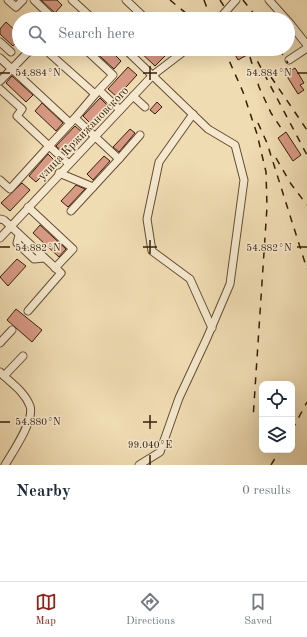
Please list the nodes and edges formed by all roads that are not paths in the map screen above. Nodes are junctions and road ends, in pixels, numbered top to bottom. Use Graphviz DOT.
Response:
graph roads {
  1 [pos="8,0"];
  2 [pos="23,0"];
  3 [pos="34,0"];
  4 [pos="72,0"];
  5 [pos="126,0"];
  6 [pos="236,0"];
  7 [pos="269,0"];
  8 [pos="47,12"];
  9 [pos="85,12"];
  10 [pos="139,12"];
  11 [pos="225,12"];
  12 [pos="280,12"];
  13 [pos="295,31"];
  14 [pos="0,42"];
  15 [pos="307,47"];
  16 [pos="11,52"];
  17 [pos="24,56"];
  18 [pos="52,56"];
  19 [pos="93,56"];
  20 [pos="133,56"];
  21 [pos="178,56"];
  22 [pos="295,56"];
  23 [pos="295,56"];
  24 [pos="0,58"];
  25 [pos="289,60"];
  26 [pos="12,69"];
  27 [pos="153,75"];
  28 [pos="0,81"];
  29 [pos="0,89"];
  30 [pos="97,92"];
  31 [pos="133,96"];
  32 [pos="144,107"];
  33 [pos="120,110"];
  34 [pos="193,114"];
  35 [pos="72,121"];
  36 [pos="140,135"];
  37 [pos="95,136"];
  38 [pos="49,146"];
  39 [pos="119,159"];
  40 [pos="69,164"];
  41 [pos="60,173"];
  42 [pos="0,180"];
  43 [pos="93,186"];
  44 [pos="28,207"];
  45 [pos="71,211"];
  46 [pos="0,213"];
  47 [pos="2,220"];
  48 [pos="10,226"];
  49 [pos="0,238"];
  50 [pos="55,268"];
  51 [pos="28,311"];
  52 [pos="212,328"];
  53 [pos="12,330"];
  54 [pos="0,343"];
  55 [pos="23,356"];
  56 [pos="2,374"];
  57 [pos="5,465"];
  58 [pos="139,465"];
  1 -- 2 [label="street"];
  3 -- 8 [label="street"];
  4 -- 9 [label="street"];
  5 -- 10 [label="street"];
  6 -- 11 [label="street"];
  7 -- 12 [label="street"];
  13 -- 15 [label="street"];
  14 -- 16 [label="street"];
  15 -- 22 [label="street"];
  17 -- 26 [label="street"];
  18 -- 30 [label="street"];
  19 -- 30 [label="street"];
  20 -- 27 [label="street"];
  21 -- 27 [label="street, улица Кржижановского"];
  23 -- 25 [label="street"];
  24 -- 26 [label="street"];
  26 -- 28 [label="street"];
  26 -- 35 [label="street"];
  27 -- 31 [label="street, улица Кржижановского"];
  27 -- 34 [label="street"];
  29 -- 38 [label="street"];
  30 -- 33 [label="street"];
  30 -- 35 [label="street"];
  31 -- 32 [label="street"];
  31 -- 33 [label="street, улица Кржижановского"];
  33 -- 37 [label="street, улица Кржижановского"];
  34 -- 52 [label="street"];
  34 -- 52 [label="street"];
  35 -- 37 [label="street"];
  35 -- 38 [label="street"];
  36 -- 39 [label="street"];
  37 -- 39 [label="street"];
  37 -- 40 [label="street, улица Кржижановского"];
  38 -- 40 [label="street"];
  38 -- 42 [label="street"];
  39 -- 43 [label="street"];
  40 -- 41 [label="street, улица Кржижановского"];
  41 -- 43 [label="street"];
  41 -- 44 [label="street, улица Кржижановского"];
  43 -- 45 [label="street"];
  44 -- 48 [label="street, улица Кржижановского"];
  44 -- 50 [label="street"];
  46 -- 47 [label="street"];
  47 -- 48 [label="street"];
  48 -- 49 [label="street, улица Кржижановского"];
  48 -- 50 [label="street"];
  50 -- 51 [label="street"];
  52 -- 58 [label="street"];
  53 -- 54 [label="street"];
  55 -- 56 [label="street"];
  56 -- 57 [label="street"];
}
